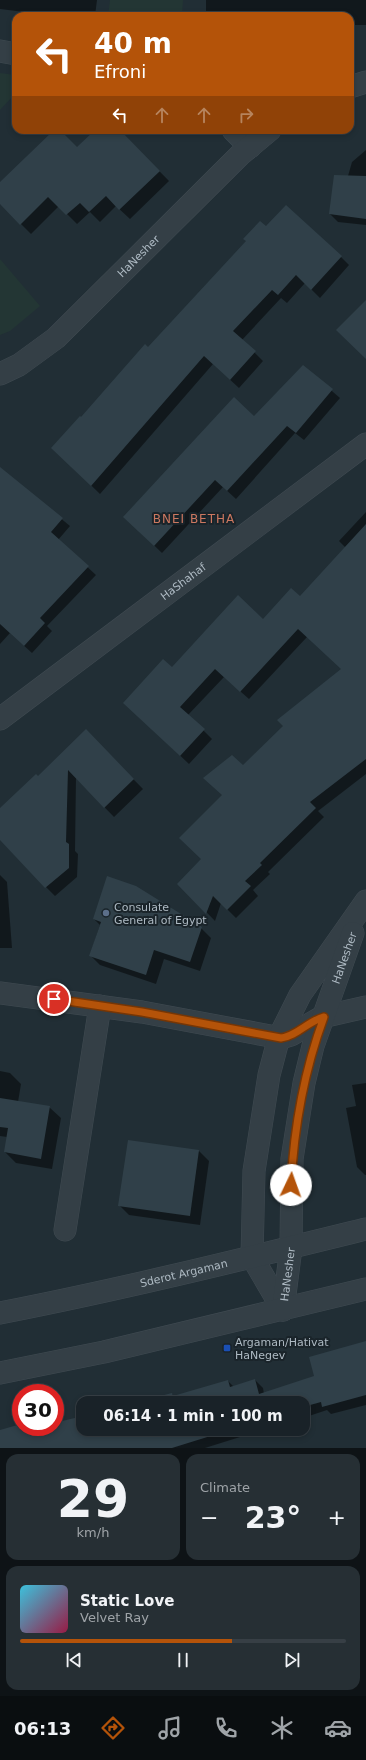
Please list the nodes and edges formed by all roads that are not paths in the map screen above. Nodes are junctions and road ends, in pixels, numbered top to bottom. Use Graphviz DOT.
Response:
graph roads {
  1 [pos="0,51"];
  2 [pos="12,53"];
  3 [pos="366,82"];
  4 [pos="354,86"];
  5 [pos="237,134"];
  6 [pos="265,134"];
  7 [pos="250,147"];
  8 [pos="0,374"];
  9 [pos="366,444"];
  10 [pos="0,719"];
  11 [pos="363,905"];
  12 [pos="0,993"];
  13 [pos="100,1006"];
  14 [pos="366,1006"];
  15 [pos="324,1017"];
  16 [pos="279,1038"];
  17 [pos="366,1229"];
  18 [pos="65,1230"];
  19 [pos="291,1248"];
  20 [pos="252,1257"];
  21 [pos="366,1289"];
  22 [pos="283,1310"];
  23 [pos="0,1313"];
  24 [pos="0,1373"];
  1 -- 2 [label="street"];
  3 -- 4 [label="street"];
  5 -- 7 [label="street"];
  6 -- 7 [label="street, HaNesher"];
  7 -- 8 [label="street, HaNesher"];
  9 -- 10 [label="street, HaShahaf"];
  11 -- 15 [label="street, HaNesher"];
  11 -- 16 [label="street, HaNesher"];
  12 -- 13 [label="street"];
  13 -- 16 [label="street"];
  13 -- 18 [label="street"];
  14 -- 15 [label="street"];
  15 -- 16 [label="street"];
  15 -- 19 [label="street, HaNesher"];
  16 -- 20 [label="street, HaNesher"];
  17 -- 19 [label="street, Sderot Argaman"];
  19 -- 20 [label="street, Sderot Argaman"];
  19 -- 22 [label="street, HaNesher"];
  20 -- 22 [label="street, HaNesher"];
  20 -- 23 [label="street, Sderot Argaman"];
  21 -- 22 [label="street"];
  22 -- 24 [label="street"];
}
